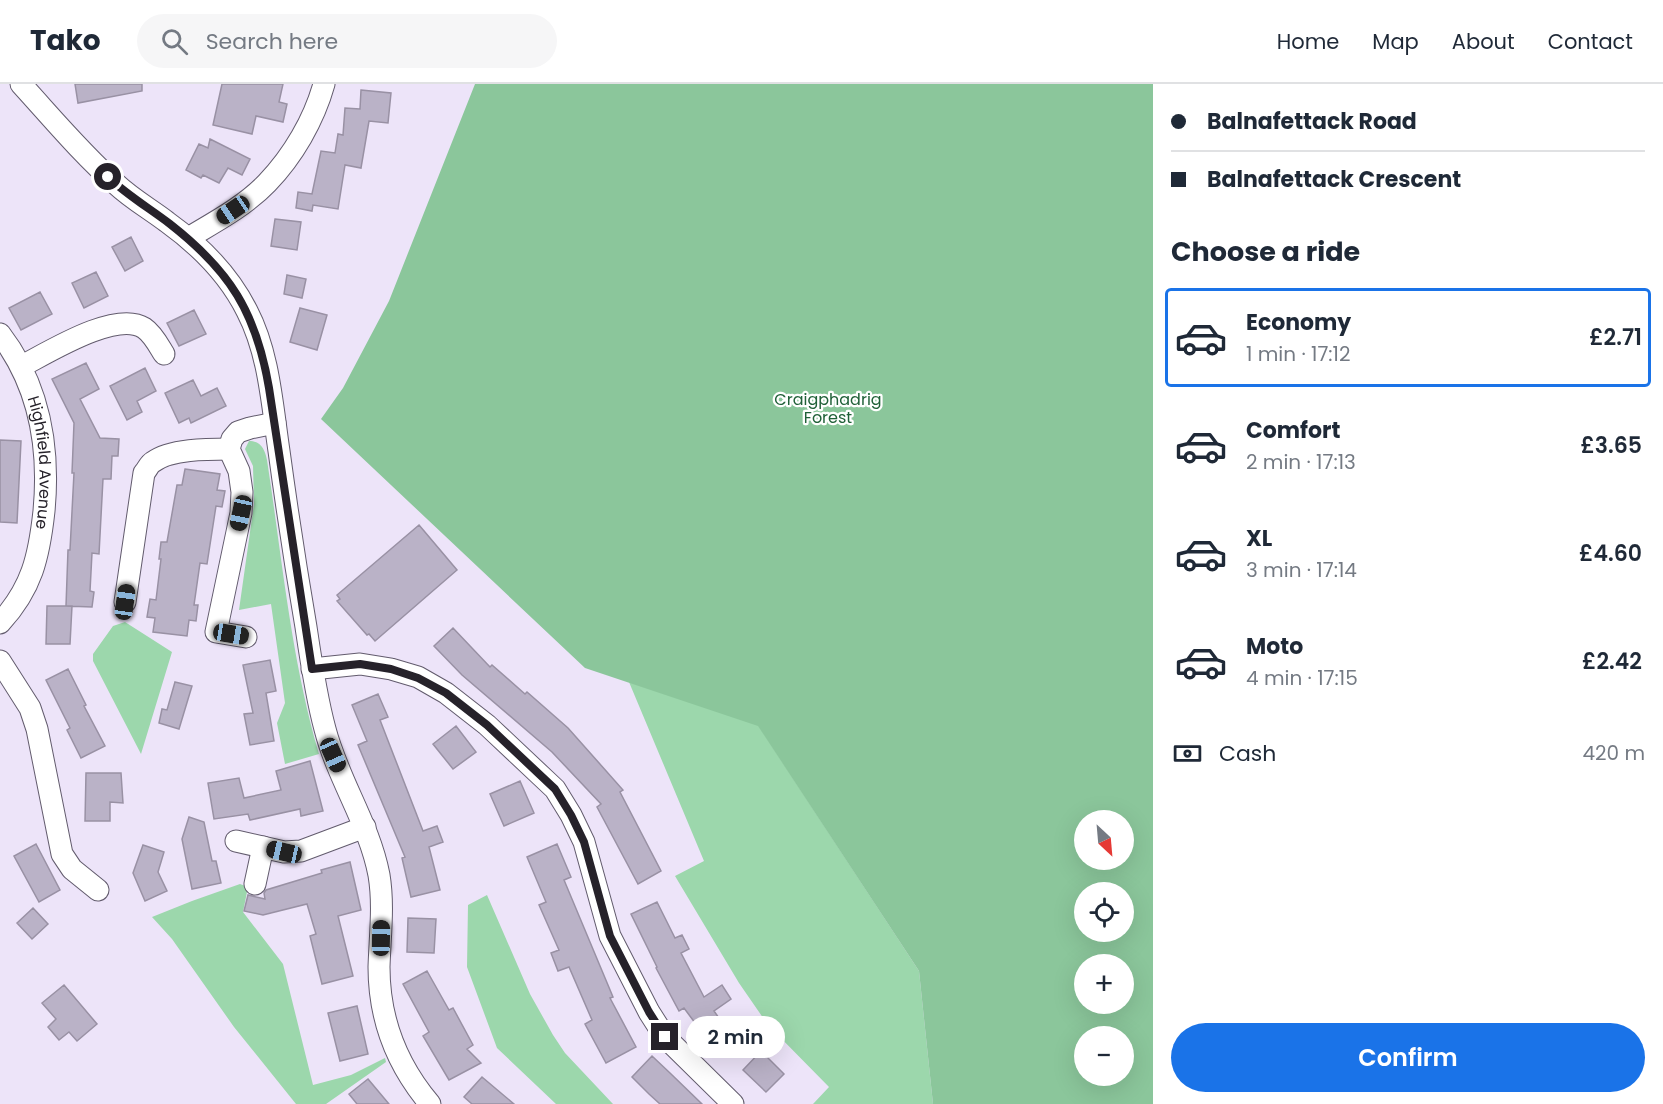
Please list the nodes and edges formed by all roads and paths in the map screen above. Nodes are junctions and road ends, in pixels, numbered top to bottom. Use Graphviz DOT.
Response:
graph roads {
  1 [pos="21,84"];
  2 [pos="324,84"];
  3 [pos="188,238"];
  4 [pos="0,334"];
  5 [pos="164,354"];
  6 [pos="22,366"];
  7 [pos="275,423"];
  8 [pos="229,448"];
  9 [pos="125,602"];
  10 [pos="0,623"];
  11 [pos="246,637"];
  12 [pos="0,661"];
  13 [pos="312,669"];
  14 [pos="365,827"];
  15 [pos="236,841"];
  16 [pos="263,847"];
  17 [pos="255,884"];
  18 [pos="98,891"];
  19 [pos="430,1104"];
  20 [pos="733,1104"];
  1 -- 3 [label="street"];
  2 -- 3 [label="street"];
  3 -- 7 [label="street"];
  4 -- 6 [label="street, Highfield Avenue"];
  5 -- 6 [label="street"];
  6 -- 10 [label="street, Highfield Avenue"];
  7 -- 8 [label="street"];
  7 -- 13 [label="street"];
  8 -- 9 [label="street"];
  8 -- 11 [label="street"];
  12 -- 18 [label="street"];
  13 -- 14 [label="street"];
  13 -- 20 [label="street"];
  14 -- 16 [label="street"];
  14 -- 19 [label="street"];
  15 -- 16 [label="street"];
  16 -- 17 [label="street"];
}
